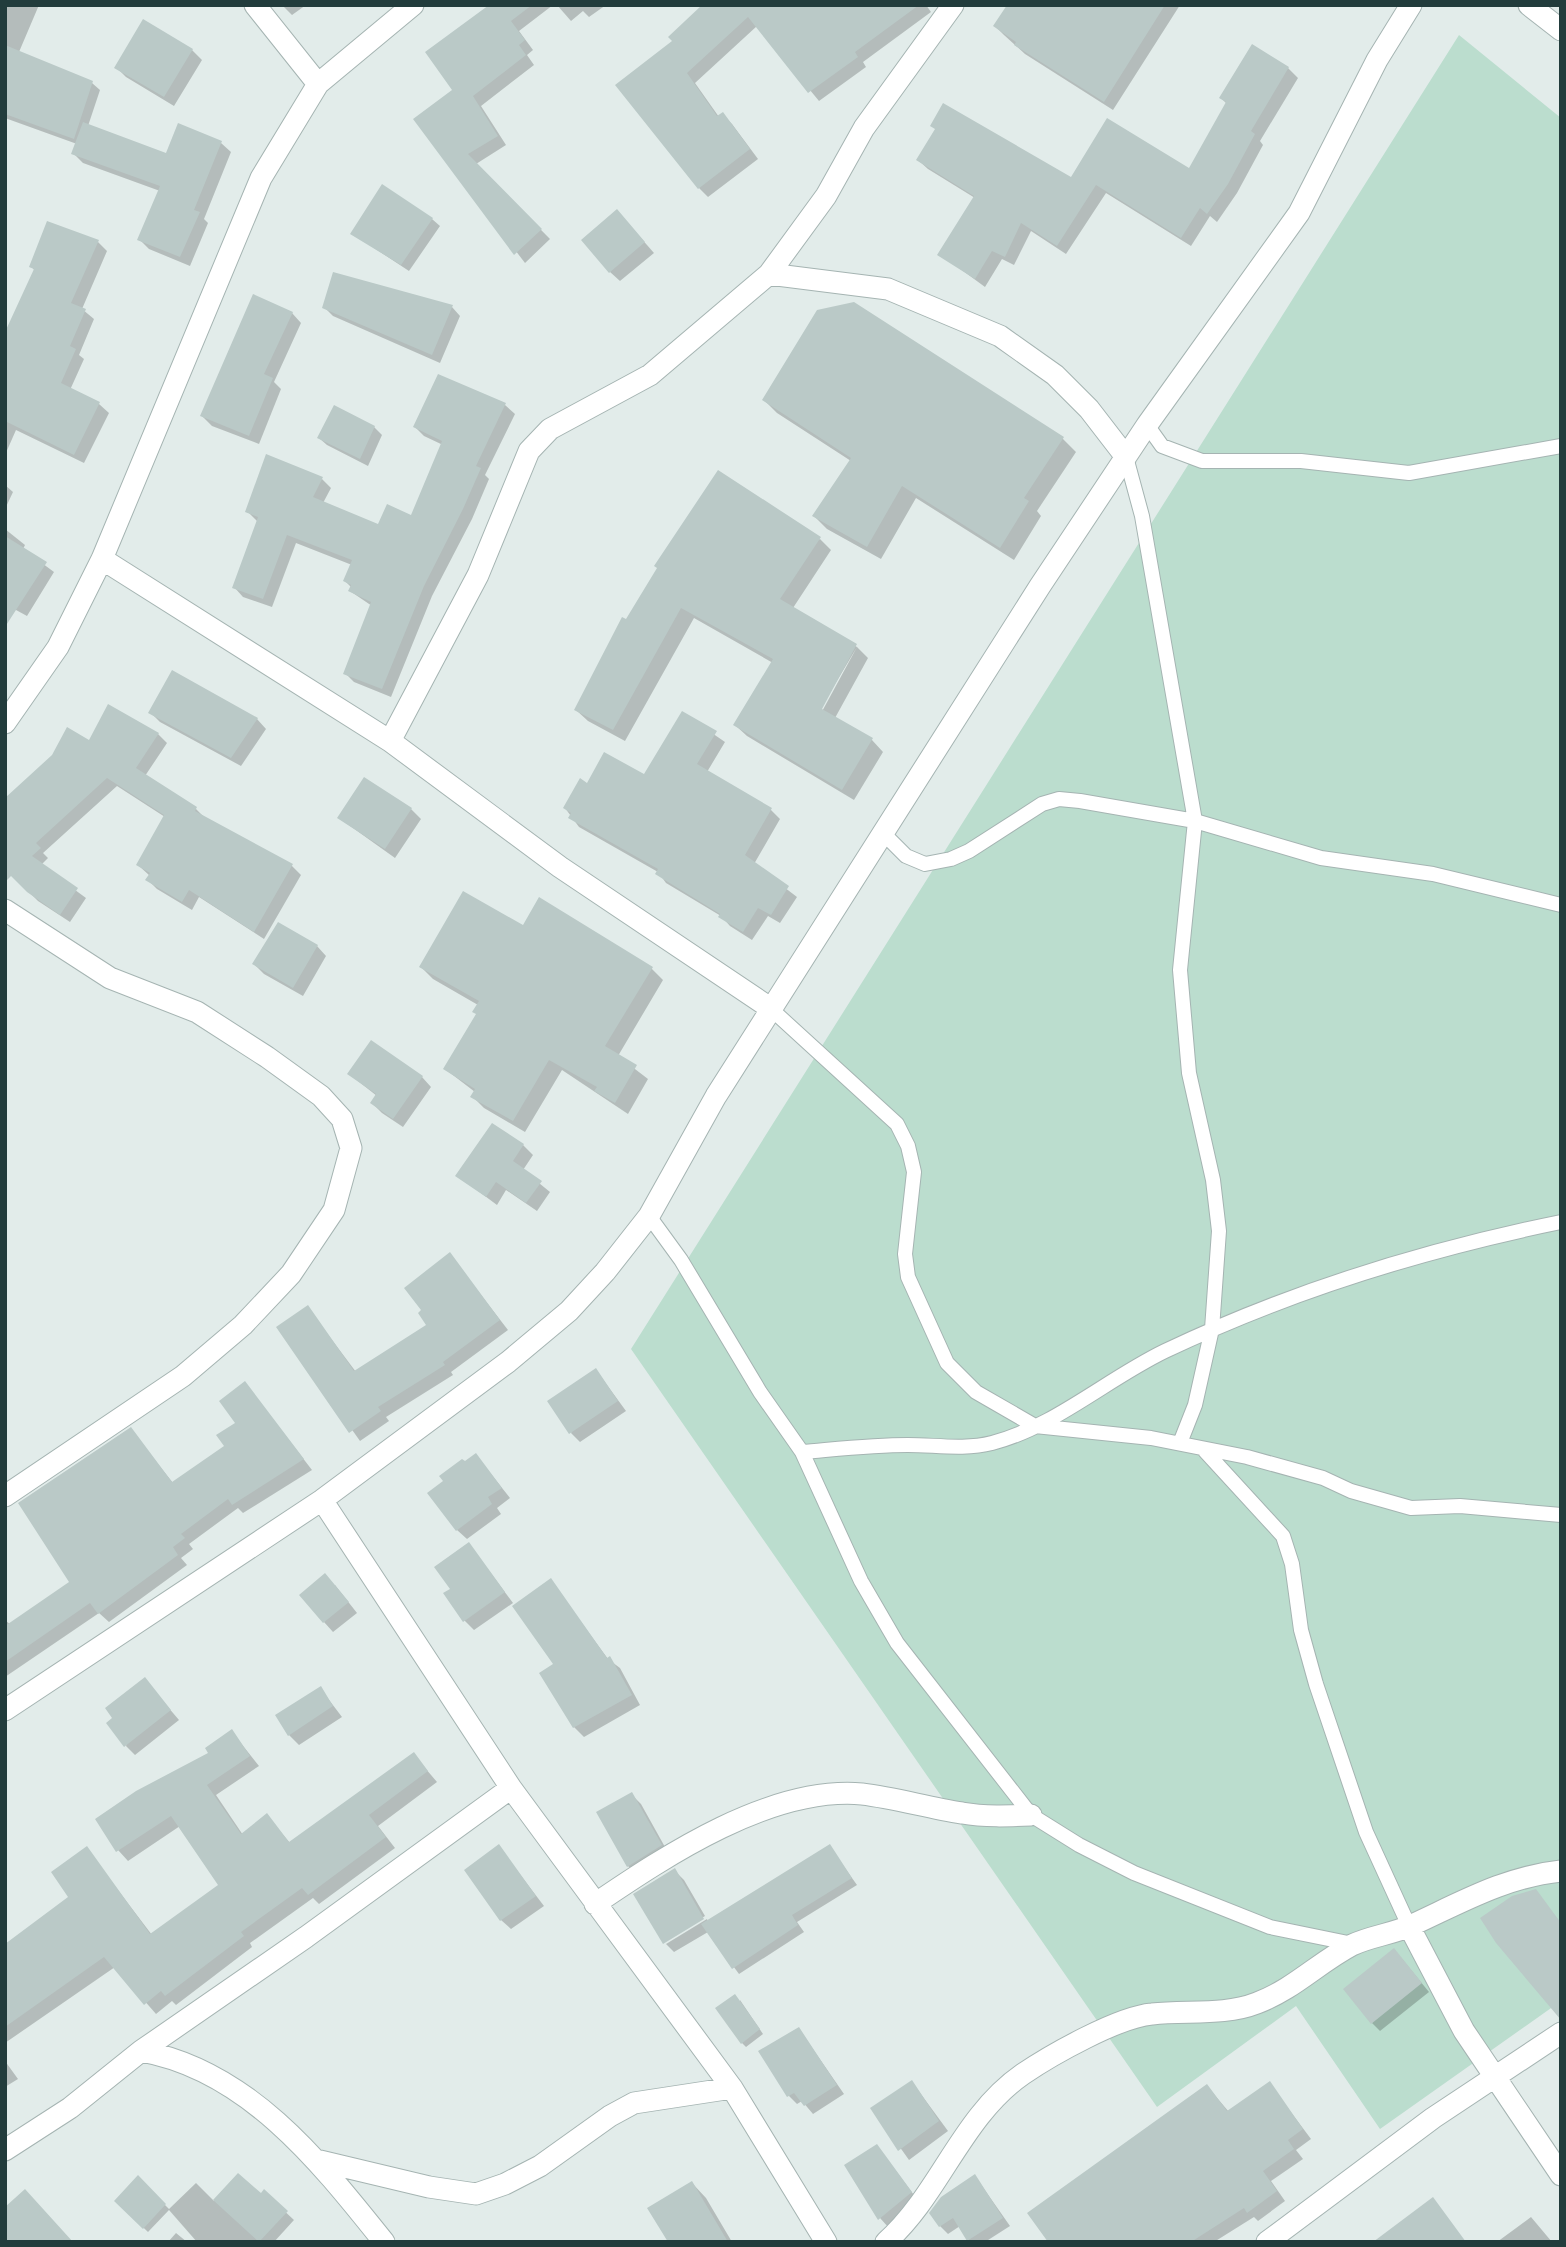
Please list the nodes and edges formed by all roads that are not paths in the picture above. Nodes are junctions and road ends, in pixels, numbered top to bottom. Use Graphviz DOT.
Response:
graph roads {
  1 [pos="255,5"];
  2 [pos="413,5"];
  3 [pos="953,5"];
  4 [pos="1411,5"];
  5 [pos="1528,5"];
  6 [pos="1561,30"];
  7 [pos="318,84"];
  8 [pos="769,274"];
  9 [pos="1147,425"];
  10 [pos="1561,446"];
  11 [pos="1126,457"];
  12 [pos="102,559"];
  13 [pos="5,723"];
  14 [pos="390,741"];
  15 [pos="1195,821"];
  16 [pos="881,831"];
  17 [pos="1561,905"];
  18 [pos="5,910"];
  19 [pos="770,1008"];
  20 [pos="649,1216"];
  21 [pos="1561,1222"];
  22 [pos="1212,1329"];
  23 [pos="1035,1426"];
  24 [pos="1180,1443"];
  25 [pos="1205,1451"];
  26 [pos="802,1452"];
  27 [pos="5,1496"];
  28 [pos="322,1500"];
  29 [pos="1561,1515"];
  30 [pos="5,1710"];
  31 [pos="511,1787"];
  32 [pos="1031,1815"];
  33 [pos="1561,1871"];
  34 [pos="595,1904"];
  35 [pos="1409,1926"];
  36 [pos="1353,1944"];
  37 [pos="1561,2033"];
  38 [pos="142,2051"];
  39 [pos="1493,2077"];
  40 [pos="732,2088"];
  41 [pos="5,2150"];
  42 [pos="320,2161"];
  43 [pos="1561,2175"];
  44 [pos="384,2242"];
  45 [pos="826,2242"];
  46 [pos="886,2242"];
  47 [pos="1267,2242"];
  1 -- 7 [label="street"];
  2 -- 7 [label="street"];
  3 -- 8 [label="street"];
  4 -- 9 [label="street"];
  5 -- 6 [label="street"];
  7 -- 12 [label="street"];
  8 -- 11 [label="street"];
  8 -- 14 [label="street"];
  9 -- 10 [label="lane"];
  9 -- 11 [label="street"];
  11 -- 15 [label="lane"];
  11 -- 16 [label="street"];
  12 -- 13 [label="street"];
  12 -- 14 [label="street"];
  14 -- 19 [label="street"];
  15 -- 16 [label="lane"];
  15 -- 17 [label="lane"];
  15 -- 22 [label="lane"];
  16 -- 19 [label="street"];
  18 -- 27 [label="street"];
  19 -- 20 [label="street"];
  19 -- 23 [label="lane"];
  20 -- 26 [label="lane"];
  20 -- 28 [label="street"];
  21 -- 22 [label="lane"];
  22 -- 23 [label="lane"];
  22 -- 24 [label="lane"];
  23 -- 24 [label="lane"];
  23 -- 26 [label="lane"];
  24 -- 25 [label="lane"];
  25 -- 29 [label="lane"];
  25 -- 35 [label="lane"];
  26 -- 32 [label="lane"];
  28 -- 30 [label="street"];
  28 -- 31 [label="street"];
  31 -- 34 [label="street"];
  31 -- 38 [label="street"];
  32 -- 34 [label="street"];
  32 -- 36 [label="lane"];
  33 -- 35 [label="street"];
  34 -- 40 [label="street"];
  35 -- 36 [label="street"];
  35 -- 39 [label="street"];
  36 -- 46 [label="street"];
  37 -- 39 [label="street"];
  38 -- 41 [label="street"];
  38 -- 42 [label="street"];
  39 -- 43 [label="street"];
  39 -- 47 [label="street"];
  40 -- 42 [label="street"];
  40 -- 45 [label="street"];
  42 -- 44 [label="street"];
}
